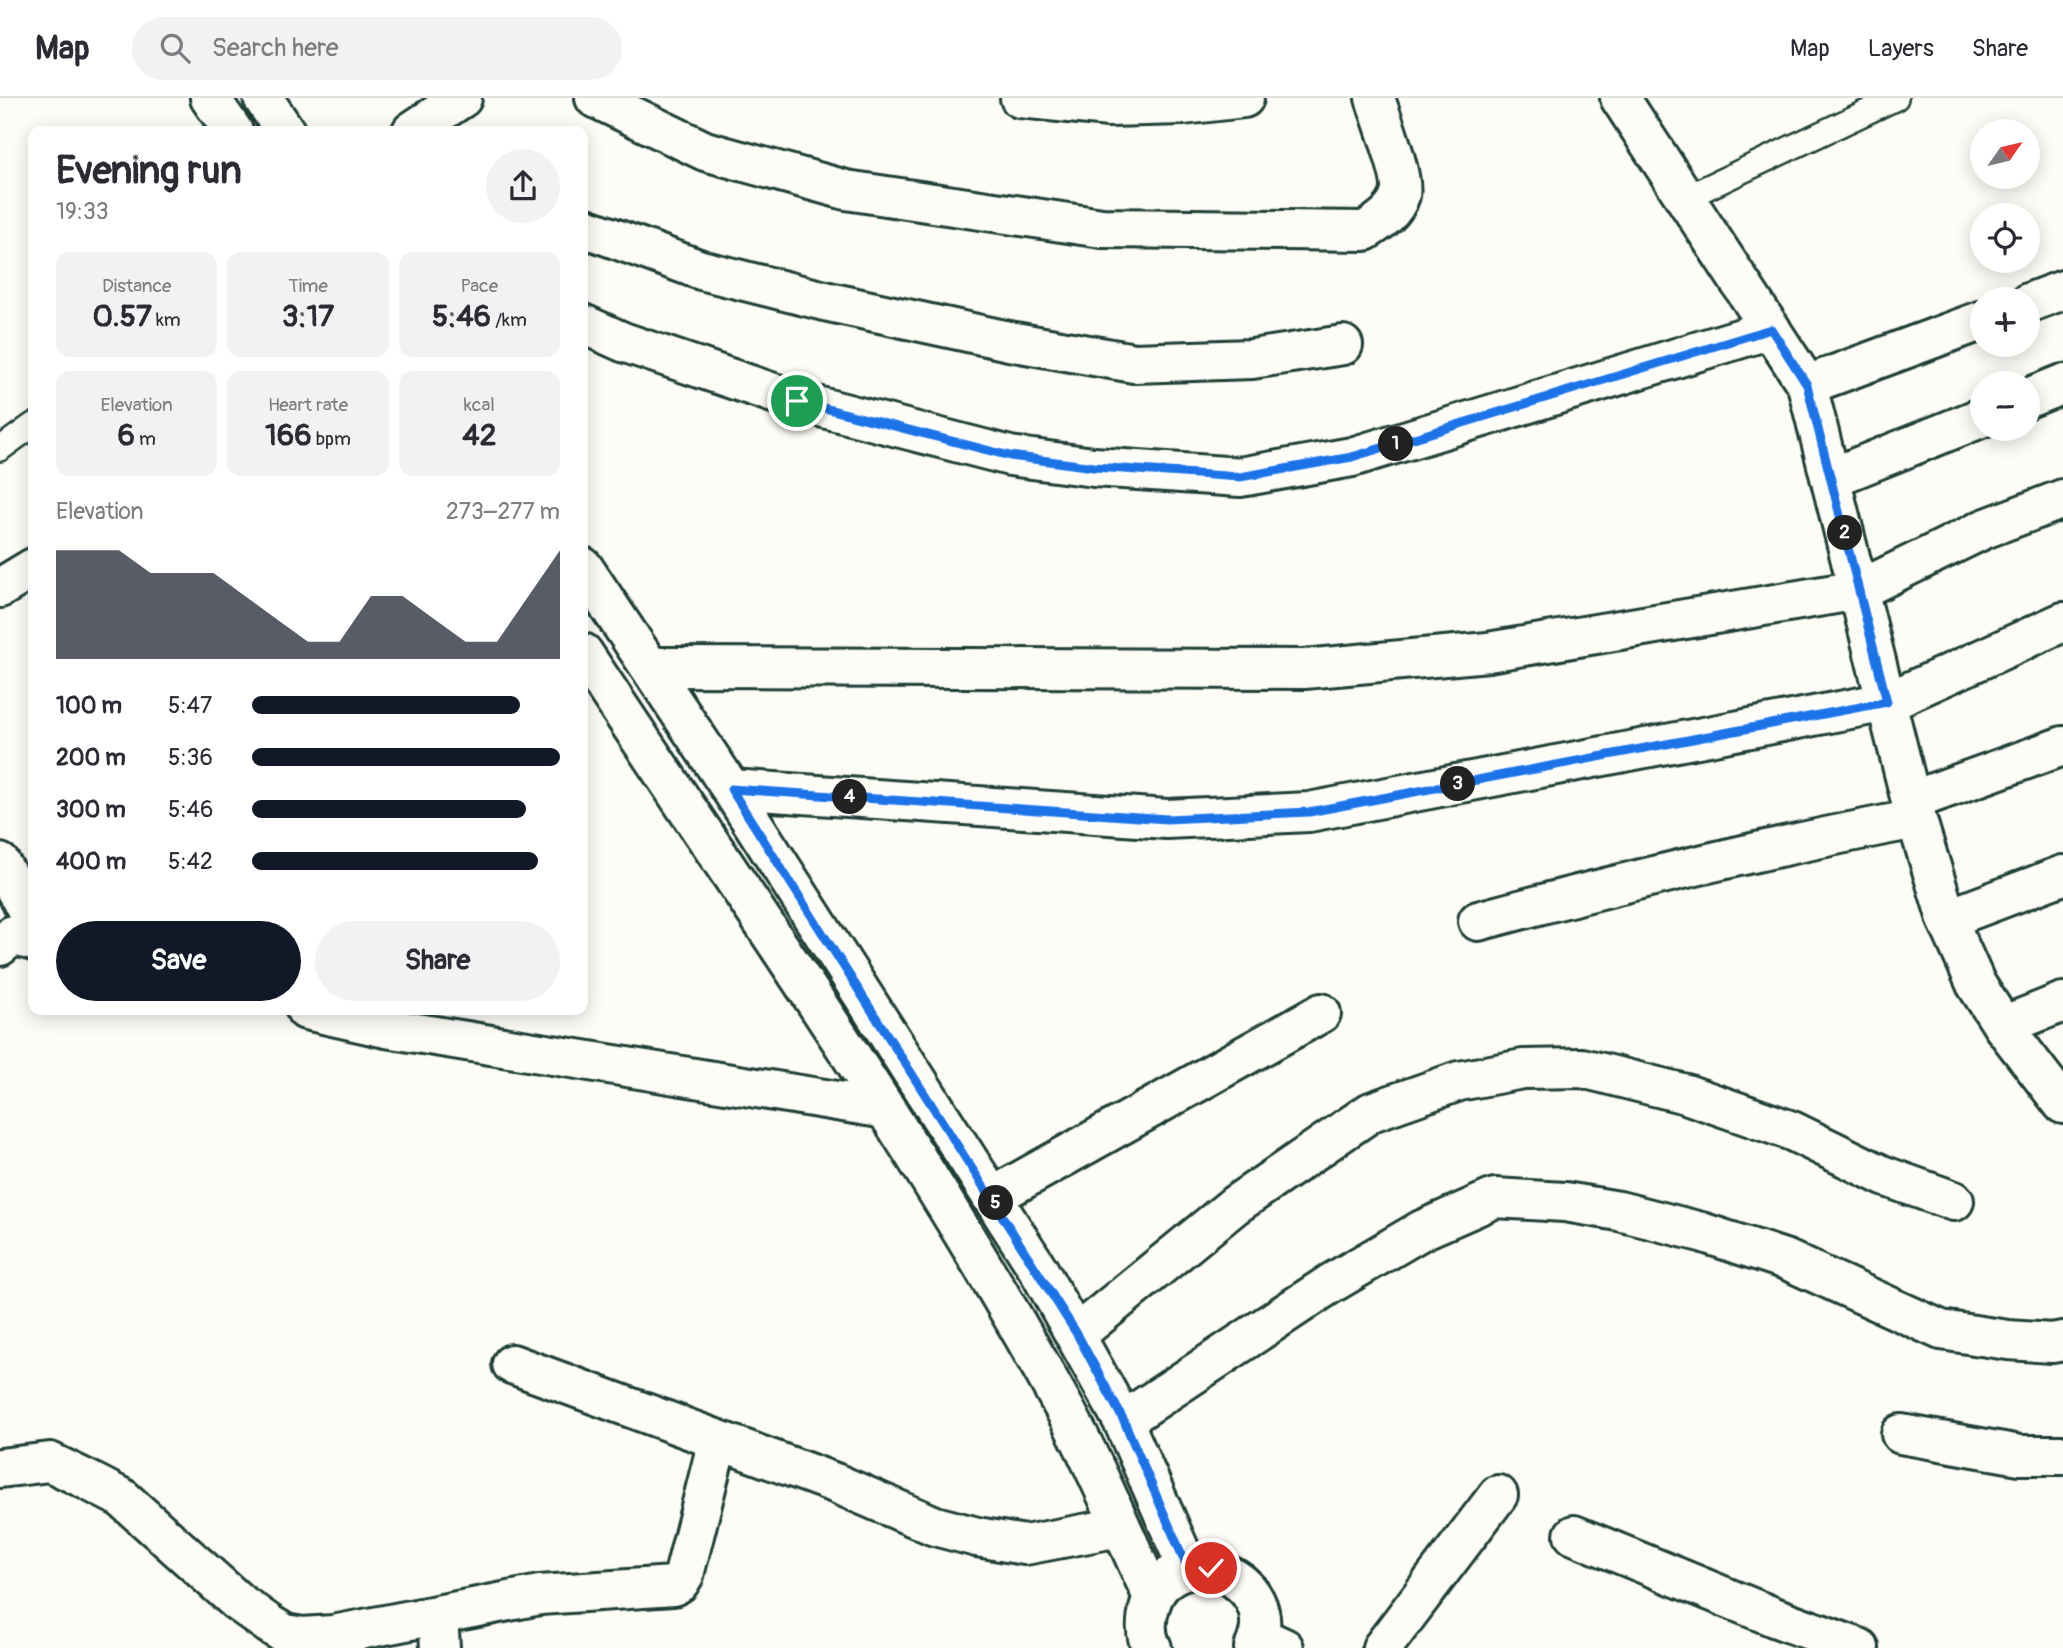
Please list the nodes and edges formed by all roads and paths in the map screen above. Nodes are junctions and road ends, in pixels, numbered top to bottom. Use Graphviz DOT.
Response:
graph roads {
  1 [pos="210,98"];
  2 [pos="263,98"];
  3 [pos="462,98"];
  4 [pos="595,98"];
  5 [pos="1020,98"];
  6 [pos="1244,98"];
  7 [pos="1375,98"];
  8 [pos="1620,98"];
  9 [pos="1896,98"];
  10 [pos="230,126"];
  11 [pos="282,126"];
  12 [pos="423,126"];
  13 [pos="1685,198"];
  14 [pos="588,229"];
  15 [pos="2063,290"];
  16 [pos="2040,299"];
  17 [pos="1970,325"];
  18 [pos="588,326"];
  19 [pos="1771,329"];
  20 [pos="1343,345"];
  21 [pos="2063,384"];
  22 [pos="1807,385"];
  23 [pos="2040,393"];
  24 [pos="1970,421"];
  25 [pos="28,429"];
  26 [pos="0,449"];
  27 [pos="1831,478"];
  28 [pos="2063,499"];
  29 [pos="28,571"];
  30 [pos="588,574"];
  31 [pos="0,588"];
  32 [pos="1859,590"];
  33 [pos="2063,622"];
  34 [pos="588,661"];
  35 [pos="651,667"];
  36 [pos="1887,702"];
  37 [pos="2063,747"];
  38 [pos="731,789"];
  39 [pos="1914,810"];
  40 [pos="0,863"];
  41 [pos="2063,875"];
  42 [pos="28,911"];
  43 [pos="1947,919"];
  44 [pos="1478,921"];
  45 [pos="28,939"];
  46 [pos="0,946"];
  47 [pos="2063,1002"];
  48 [pos="1321,1013"];
  49 [pos="328,1015"];
  50 [pos="2003,1026"];
  51 [pos="2063,1104"];
  52 [pos="886,1109"];
  53 [pos="992,1197"];
  54 [pos="1954,1201"];
  55 [pos="1077,1334"];
  56 [pos="2063,1340"];
  57 [pos="512,1364"];
  58 [pos="1124,1421"];
  59 [pos="1901,1434"];
  60 [pos="719,1440"];
  61 [pos="2063,1455"];
  62 [pos="0,1468"];
  63 [pos="1498,1495"];
  64 [pos="1120,1527"];
  65 [pos="1574,1535"];
  66 [pos="1188,1569"];
  67 [pos="1153,1597"];
  68 [pos="439,1631"];
  69 [pos="1266,1644"];
  70 [pos="1152,1648"];
  71 [pos="1382,1648"];
  72 [pos="1858,1648"];
  1 -- 10 [label="street"];
  2 -- 11 [label="street"];
  3 -- 12 [label="street"];
  4 -- 7 [label="street"];
  5 -- 6 [label="street"];
  8 -- 13 [label="street"];
  9 -- 13 [label="lane"];
  13 -- 19 [label="street"];
  14 -- 20 [label="street"];
  15 -- 16 [label="street"];
  17 -- 22 [label="street"];
  18 -- 19 [label="street"];
  19 -- 22 [label="street"];
  21 -- 23 [label="street"];
  22 -- 27 [label="street"];
  24 -- 27 [label="street"];
  25 -- 26 [label="lane"];
  27 -- 32 [label="street"];
  28 -- 32 [label="street"];
  29 -- 31 [label="street"];
  30 -- 35 [label="street"];
  32 -- 35 [label="street"];
  32 -- 36 [label="street"];
  33 -- 36 [label="street"];
  34 -- 52 [label="street"];
  35 -- 38 [label="street"];
  36 -- 38 [label="street"];
  36 -- 39 [label="street"];
  37 -- 39 [label="street"];
  38 -- 53 [label="street"];
  39 -- 43 [label="street"];
  39 -- 44 [label="street"];
  40 -- 42 [label="street"];
  41 -- 43 [label="street"];
  43 -- 50 [label="street"];
  45 -- 46 [label="street"];
  47 -- 50 [label="street"];
  48 -- 53 [label="street"];
  49 -- 52 [label="street"];
  50 -- 51 [label="street"];
  52 -- 64 [label="street"];
  53 -- 55 [label="street"];
  54 -- 55 [label="street"];
  55 -- 58 [label="street"];
  56 -- 58 [label="street"];
  57 -- 60 [label="street"];
  58 -- 66 [label="street"];
  59 -- 61 [label="street"];
  60 -- 64 [label="street"];
  60 -- 68 [label="street"];
  62 -- 68 [label="street"];
  63 -- 71 [label="street"];
  64 -- 67 [label="street"];
  65 -- 72 [label="street"];
  66 -- 67 [label="street"];
  66 -- 69 [label="street"];
  67 -- 70 [label="street"];
}
